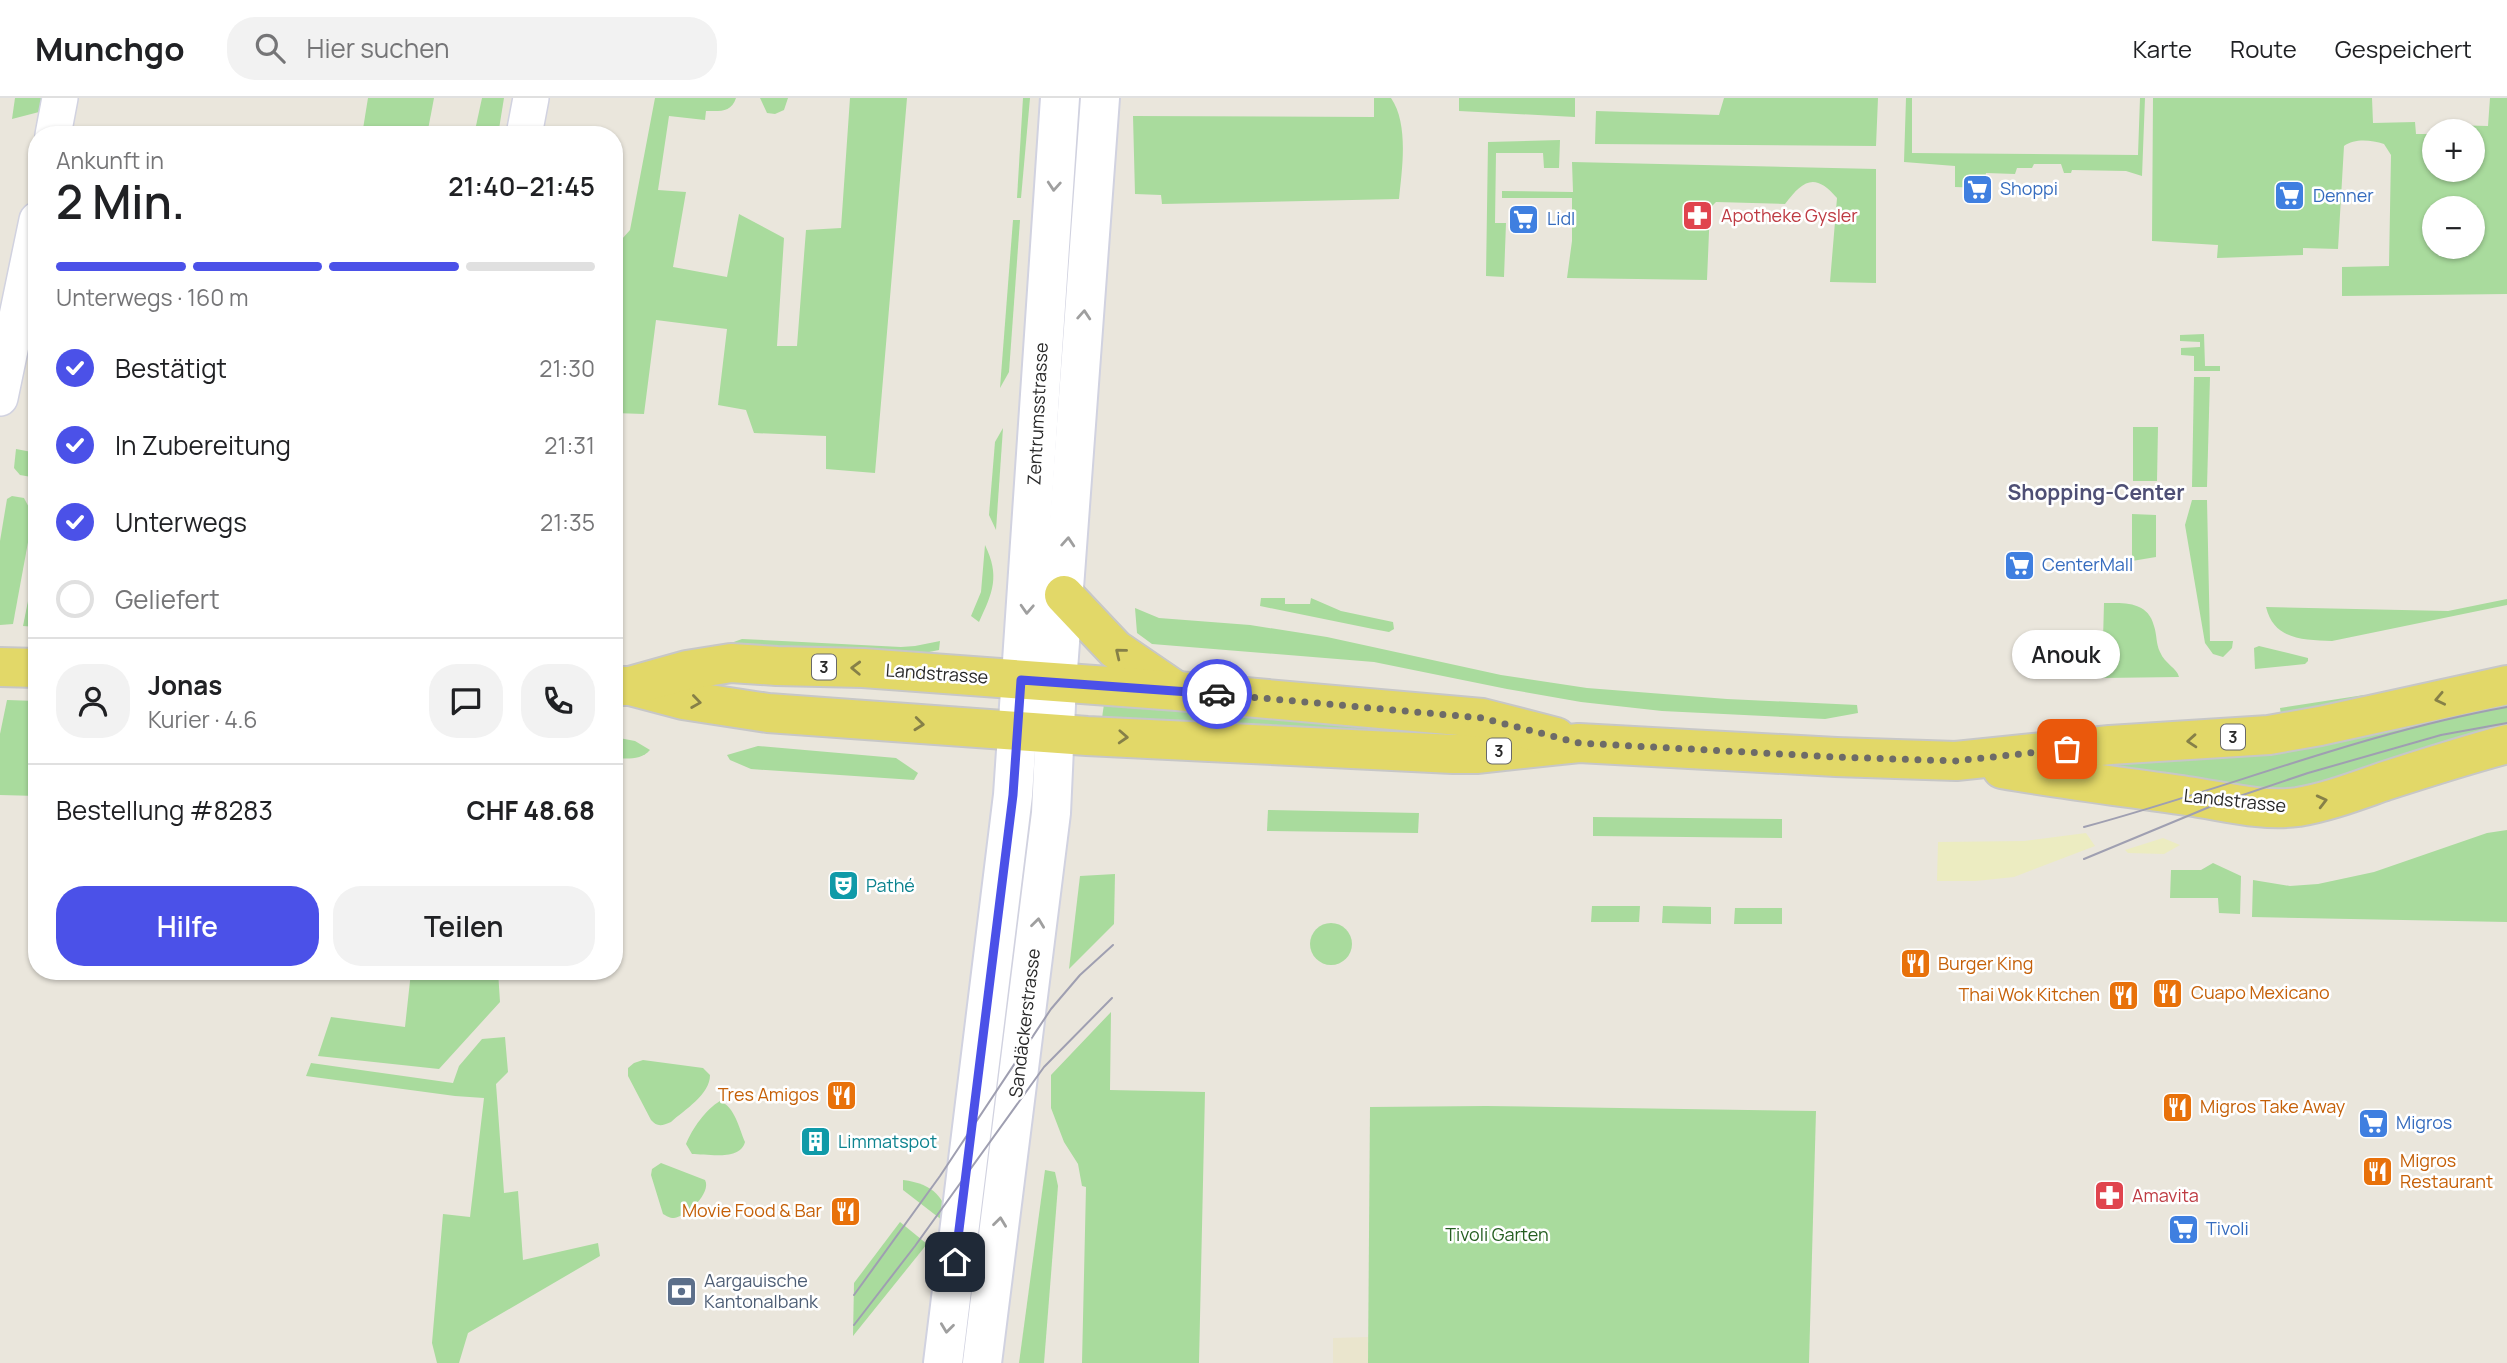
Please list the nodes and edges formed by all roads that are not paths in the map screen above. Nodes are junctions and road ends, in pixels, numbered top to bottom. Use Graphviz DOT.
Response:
graph roads {
  1 [pos="60,98"];
  2 [pos="531,98"];
  3 [pos="1060,98"];
  4 [pos="1100,98"];
  5 [pos="55,126"];
  6 [pos="526,126"];
  7 [pos="28,263"];
  8 [pos="0,398"];
  9 [pos="1064,595"];
  10 [pos="0,667"];
  11 [pos="28,668"];
  12 [pos="1039,681"];
  13 [pos="2507,685"];
  14 [pos="623,686"];
  15 [pos="623,686"];
  16 [pos="1177,691"];
  17 [pos="1017,730"];
  18 [pos="1055,733"];
  19 [pos="1579,743"];
  20 [pos="2507,744"];
  21 [pos="1955,761"];
  22 [pos="972,1128"];
  23 [pos="1005,1181"];
  24 [pos="943,1363"];
  25 [pos="982,1363"];
  1 -- 5 [label="street"];
  2 -- 6 [label="street"];
  3 -- 12 [label="street, Zentrumsstrasse, one-way"];
  9 -- 4 [label="street, Zentrumsstrasse, one-way"];
  7 -- 8 [label="street"];
  9 -- 12 [label="street, Zentrumsstrasse"];
  16 -- 9 [label="main road, one-way"];
  10 -- 11 [label="main road"];
  12 -- 14 [label="main road, Landstrasse / 3, one-way"];
  12 -- 16 [label="main road, Landstrasse / 3"];
  12 -- 17 [label="street, Zentrumsstrasse"];
  12 -- 18 [label="street, Sandäckerstrasse"];
  13 -- 21 [label="main road, Landstrasse / 3, one-way"];
  15 -- 17 [label="main road, Landstrasse / 3, one-way"];
  16 -- 19 [label="main road, Landstrasse / 3"];
  17 -- 18 [label="main road, Landstrasse / 3"];
  17 -- 22 [label="street"];
  18 -- 19 [label="main road, Landstrasse / 3, one-way"];
  23 -- 18 [label="street, Sandäckerstrasse, one-way"];
  19 -- 21 [label="main road, Landstrasse / 3"];
  21 -- 20 [label="main road, Landstrasse / 3, one-way"];
  22 -- 23 [label="street"];
  22 -- 24 [label="street, one-way"];
  25 -- 23 [label="street, Sandäckerstrasse, one-way"];
}
